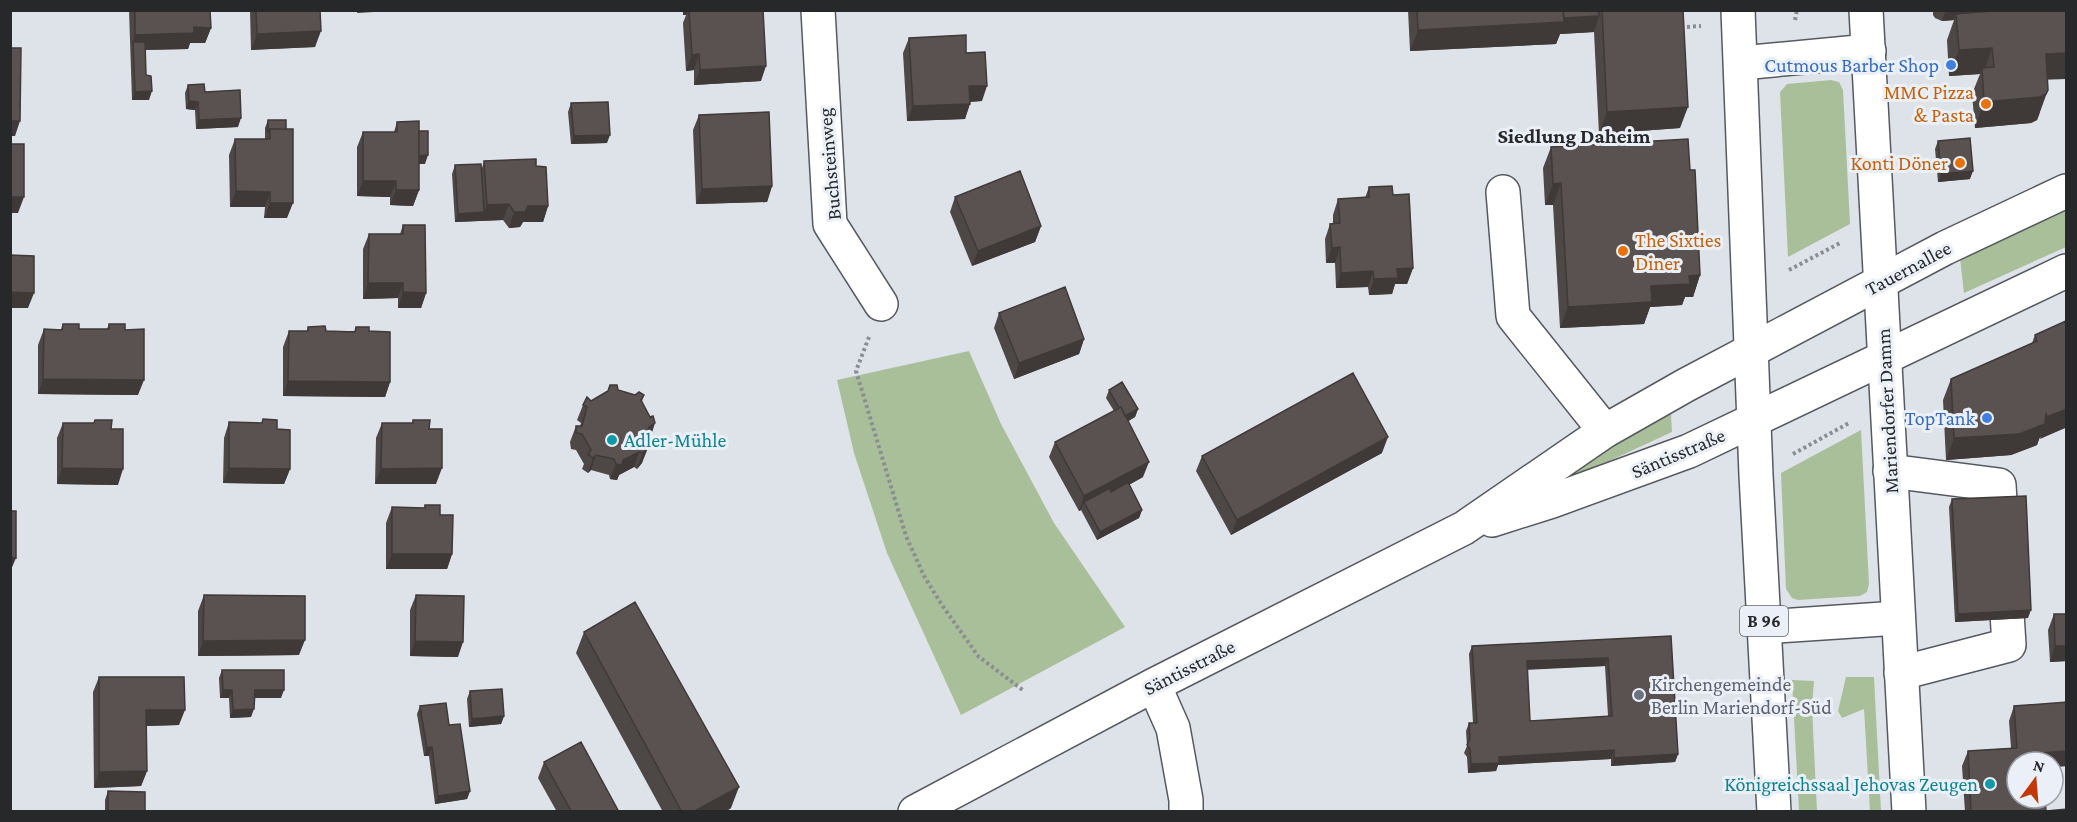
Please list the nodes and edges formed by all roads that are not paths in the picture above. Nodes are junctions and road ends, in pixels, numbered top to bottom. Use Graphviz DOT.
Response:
graph roads {
  1 [pos="818,10"];
  2 [pos="1738,10"];
  3 [pos="1866,10"];
  4 [pos="1869,51"];
  5 [pos="1741,63"];
  6 [pos="2067,191"];
  7 [pos="1503,192"];
  8 [pos="2067,271"];
  9 [pos="1880,283"];
  10 [pos="881,304"];
  11 [pos="1751,350"];
  12 [pos="1884,357"];
  13 [pos="1754,420"];
  14 [pos="1605,431"];
  15 [pos="1890,471"];
  16 [pos="1464,528"];
  17 [pos="1898,618"];
  18 [pos="1764,627"];
  19 [pos="1901,673"];
  20 [pos="1154,685"];
  21 [pos="915,812"];
  22 [pos="1186,812"];
  23 [pos="1774,812"];
  24 [pos="1909,812"];
  1 -- 10 [label="street, Buchsteinweg"];
  2 -- 5 [label="street, B 96"];
  3 -- 4 [label="street, Mariendorfer Damm"];
  4 -- 5 [label="street"];
  4 -- 9 [label="street, Mariendorfer Damm"];
  5 -- 11 [label="street, B 96"];
  6 -- 9 [label="street, Tauernallee"];
  7 -- 14 [label="street"];
  8 -- 12 [label="street"];
  9 -- 11 [label="street, Tauernallee"];
  9 -- 12 [label="street, Mariendorfer Damm"];
  11 -- 13 [label="street, B 96"];
  11 -- 14 [label="street, Säntisstraße"];
  12 -- 13 [label="street, Säntisstraße"];
  12 -- 15 [label="street, Mariendorfer Damm"];
  13 -- 16 [label="street, Säntisstraße"];
  13 -- 18 [label="street, B 96"];
  14 -- 16 [label="street, Säntisstraße"];
  15 -- 17 [label="street, Mariendorfer Damm"];
  15 -- 19 [label="street"];
  16 -- 20 [label="street, Säntisstraße"];
  17 -- 18 [label="street"];
  17 -- 19 [label="street, Mariendorfer Damm"];
  18 -- 23 [label="street, B 96"];
  19 -- 24 [label="street, Mariendorfer Damm"];
  20 -- 21 [label="street, Säntisstraße"];
  20 -- 22 [label="street"];
}
